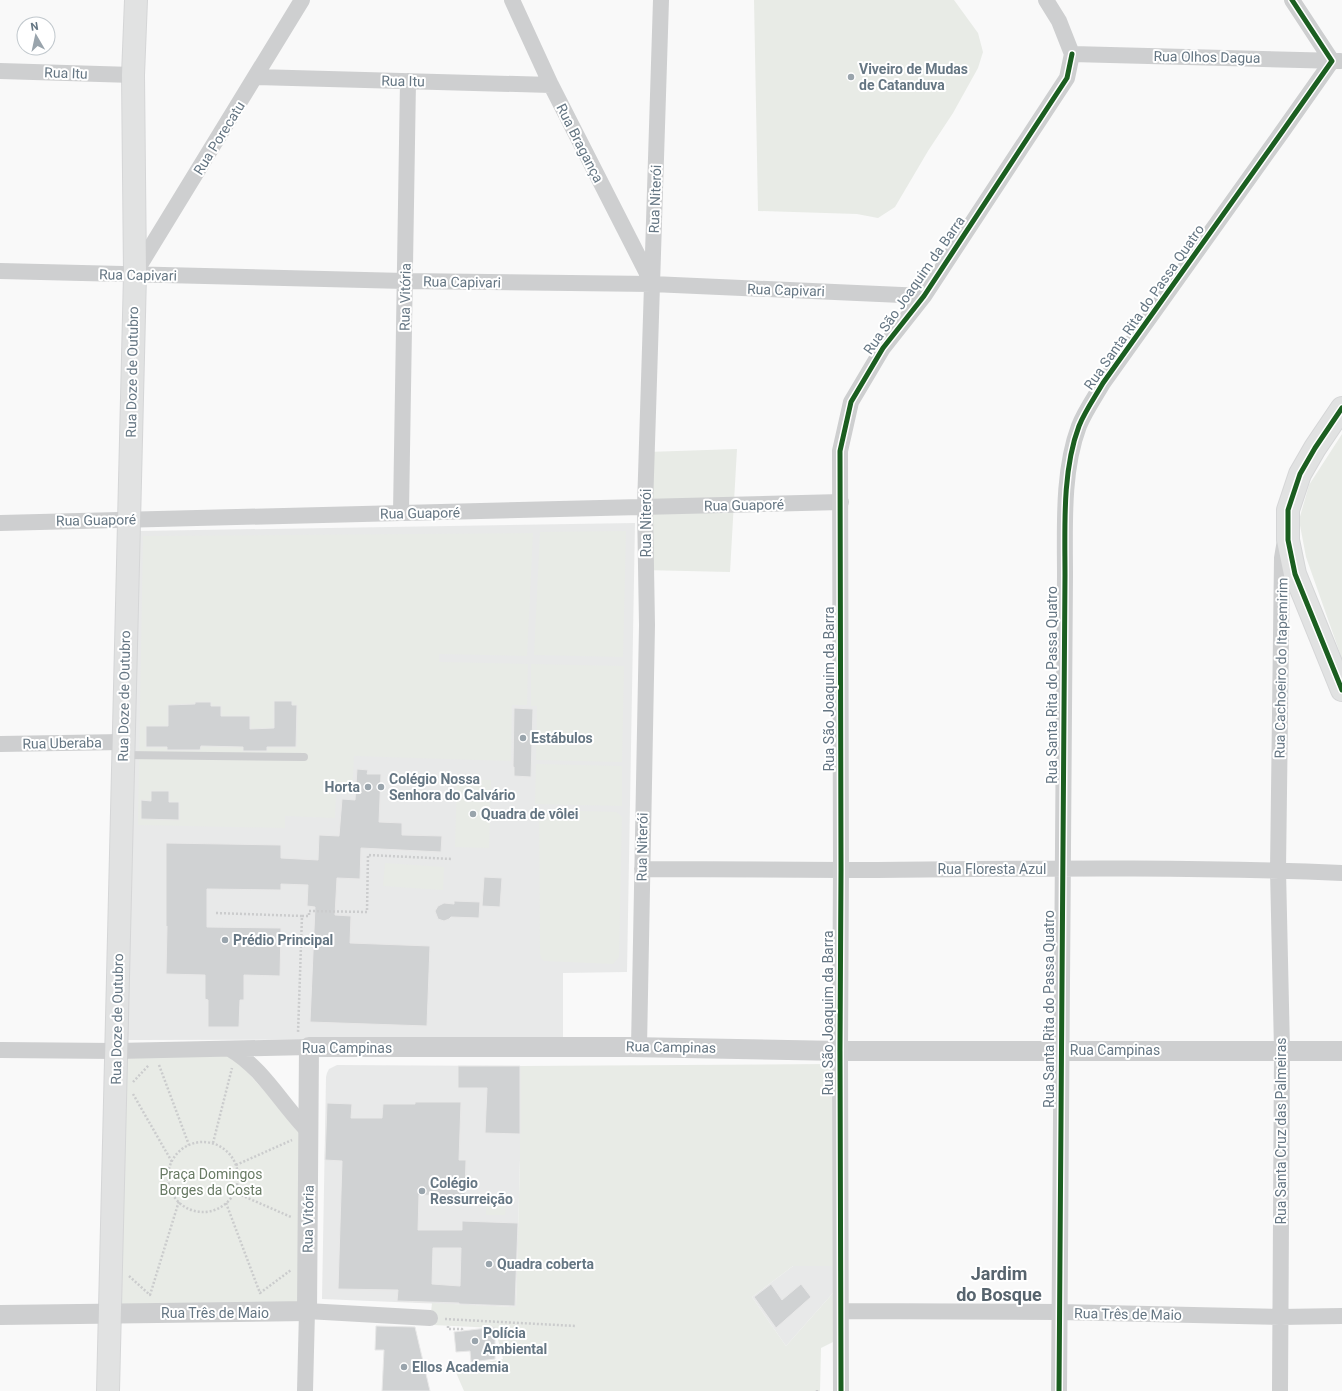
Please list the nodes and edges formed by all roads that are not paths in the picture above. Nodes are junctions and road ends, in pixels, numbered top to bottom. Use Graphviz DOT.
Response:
graph roads {
  1 [pos="136,0"];
  2 [pos="302,0"];
  3 [pos="512,0"];
  4 [pos="661,0"];
  5 [pos="1046,0"];
  6 [pos="1292,0"];
  7 [pos="1072,54"];
  8 [pos="1337,61"];
  9 [pos="0,71"];
  10 [pos="133,75"];
  11 [pos="256,77"];
  12 [pos="408,82"];
  13 [pos="551,85"];
  14 [pos="0,271"];
  15 [pos="134,274"];
  16 [pos="405,281"];
  17 [pos="652,284"];
  18 [pos="924,296"];
  19 [pos="1342,408"];
  20 [pos="841,502"];
  21 [pos="645,507"];
  22 [pos="1288,510"];
  23 [pos="401,513"];
  24 [pos="129,520"];
  25 [pos="0,523"];
  26 [pos="1342,690"];
  27 [pos="0,744"];
  28 [pos="123,748"];
  29 [pos="304,757"];
  30 [pos="1062,868"];
  31 [pos="642,869"];
  32 [pos="841,870"];
  33 [pos="1278,870"];
  34 [pos="1342,873"];
  35 [pos="639,1047"];
  36 [pos="303,1048"];
  37 [pos="230,1049"];
  38 [pos="0,1050"];
  39 [pos="1061,1050"];
  40 [pos="1282,1050"];
  41 [pos="116,1051"];
  42 [pos="840,1051"];
  43 [pos="1342,1051"];
  44 [pos="304,1135"];
  45 [pos="306,1311"];
  46 [pos="841,1311"];
  47 [pos="1059,1312"];
  48 [pos="110,1314"];
  49 [pos="0,1315"];
  50 [pos="1342,1316"];
  51 [pos="1280,1317"];
  52 [pos="430,1318"];
  53 [pos="108,1391"];
  54 [pos="304,1391"];
  55 [pos="841,1391"];
  56 [pos="1059,1391"];
  57 [pos="1280,1391"];
  1 -- 10 [label="main road, Rua Doze de Outubro"];
  2 -- 11 [label="street, Rua Porecatu"];
  3 -- 13 [label="street, Rua Bragança"];
  4 -- 17 [label="street, Rua Niterói"];
  5 -- 7 [label="street"];
  6 -- 8 [label="street"];
  7 -- 8 [label="street, Rua Olhos Dagua"];
  7 -- 18 [label="street, Rua São Joaquim da Barra"];
  8 -- 30 [label="street, Rua Santa Rita do Passa Quatro"];
  9 -- 10 [label="street, Rua Itu"];
  10 -- 15 [label="main road, Rua Doze de Outubro"];
  11 -- 12 [label="street, Rua Itu"];
  11 -- 15 [label="street, Rua Porecatu"];
  12 -- 13 [label="street, Rua Itu"];
  12 -- 16 [label="street, Rua Vitória"];
  13 -- 17 [label="street, Rua Bragança"];
  14 -- 15 [label="street, Rua Capivari"];
  15 -- 16 [label="street, Rua Capivari"];
  15 -- 24 [label="main road, Rua Doze de Outubro"];
  16 -- 17 [label="street, Rua Capivari"];
  16 -- 23 [label="street, Rua Vitória"];
  17 -- 18 [label="street, Rua Capivari"];
  17 -- 21 [label="street, Rua Niterói"];
  18 -- 20 [label="street, Rua São Joaquim da Barra"];
  19 -- 22 [label="main road, Rua Cachoeiro do Itapemirim"];
  20 -- 21 [label="street, Rua Guaporé"];
  20 -- 32 [label="street, Rua São Joaquim da Barra"];
  21 -- 23 [label="street, Rua Guaporé"];
  21 -- 31 [label="street, Rua Niterói"];
  22 -- 26 [label="main road"];
  22 -- 33 [label="street, Rua Cachoeiro do Itapemirim"];
  23 -- 24 [label="street, Rua Guaporé"];
  24 -- 25 [label="street, Rua Guaporé"];
  24 -- 28 [label="main road, Rua Doze de Outubro"];
  27 -- 28 [label="street, Rua Uberaba"];
  28 -- 29 [label="lane"];
  28 -- 41 [label="main road, Rua Doze de Outubro"];
  30 -- 32 [label="street, Rua Floresta Azul"];
  30 -- 33 [label="street, Rua Floresta Azul"];
  30 -- 39 [label="street, Rua Santa Rita do Passa Quatro"];
  31 -- 32 [label="street, Rua Floresta Azul"];
  31 -- 35 [label="street, Rua Niterói"];
  32 -- 42 [label="street, Rua São Joaquim da Barra"];
  33 -- 34 [label="street, Rua Floresta Azul"];
  33 -- 40 [label="street, Rua Santa Cruz das Palmeiras"];
  35 -- 36 [label="street, Rua Campinas"];
  35 -- 42 [label="street, Rua Campinas"];
  36 -- 37 [label="street, Rua Campinas"];
  36 -- 44 [label="street, Rua Vitória"];
  37 -- 41 [label="street, Rua Campinas"];
  37 -- 44 [label="street"];
  38 -- 41 [label="street, Rua Campinas"];
  39 -- 40 [label="street, Rua Campinas"];
  39 -- 42 [label="street, Rua Campinas"];
  39 -- 47 [label="street, Rua Santa Rita do Passa Quatro"];
  40 -- 43 [label="street, Rua Campinas"];
  40 -- 51 [label="street, Rua Santa Cruz das Palmeiras"];
  41 -- 48 [label="main road, Rua Doze de Outubro"];
  42 -- 46 [label="street, Rua São Joaquim da Barra"];
  44 -- 45 [label="street, Rua Vitória"];
  45 -- 48 [label="street, Rua Três de Maio"];
  45 -- 52 [label="street, Rua Três de Maio"];
  45 -- 54 [label="street, Rua Vitória"];
  46 -- 47 [label="street, Rua Três de Maio"];
  46 -- 55 [label="street, Rua São Joaquim da Barra"];
  47 -- 51 [label="street, Rua Três de Maio"];
  47 -- 56 [label="street, Rua Santa Rita do Passa Quatro"];
  48 -- 49 [label="street, Rua Três de Maio"];
  48 -- 53 [label="main road, Rua Doze de Outubro"];
  50 -- 51 [label="street, Rua Três de Maio"];
  51 -- 57 [label="street, Rua Santa Cruz das Palmeiras"];
}
